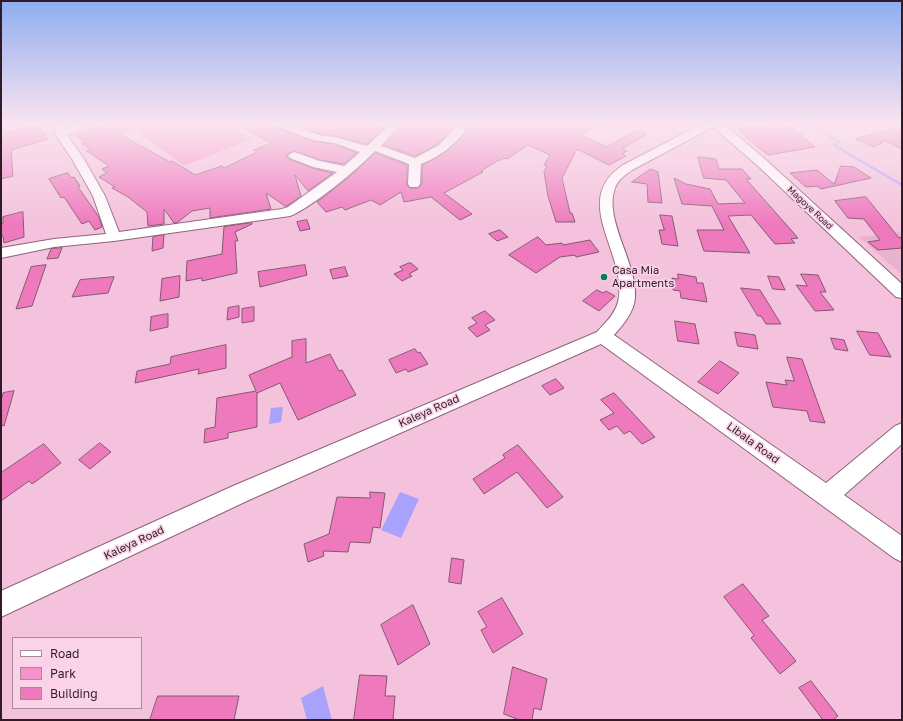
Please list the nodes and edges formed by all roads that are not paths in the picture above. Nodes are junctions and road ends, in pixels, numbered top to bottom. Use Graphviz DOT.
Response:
graph roads {
  1 [pos="77,158"];
  2 [pos="299,158"];
  3 [pos="362,158"];
  4 [pos="401,158"];
  5 [pos="428,158"];
  6 [pos="647,158"];
  7 [pos="757,158"];
  8 [pos="415,162"];
  9 [pos="347,170"];
  10 [pos="414,184"];
  11 [pos="114,238"];
  12 [pos="1,253"];
  13 [pos="902,293"];
  14 [pos="603,336"];
  15 [pos="902,432"];
  16 [pos="826,496"];
  17 [pos="902,550"];
  18 [pos="1,604"];
  1 -- 11 [label="street"];
  2 -- 9 [label="street"];
  3 -- 9 [label="street"];
  4 -- 8 [label="street"];
  5 -- 8 [label="street"];
  6 -- 14 [label="street, Kaleya Road"];
  7 -- 13 [label="street, Magoye Road"];
  8 -- 10 [label="street"];
  9 -- 11 [label="street"];
  11 -- 12 [label="street"];
  14 -- 16 [label="street, Libala Road"];
  14 -- 18 [label="street, Kaleya Road"];
  15 -- 16 [label="street"];
  16 -- 17 [label="street, Libala Road"];
}
